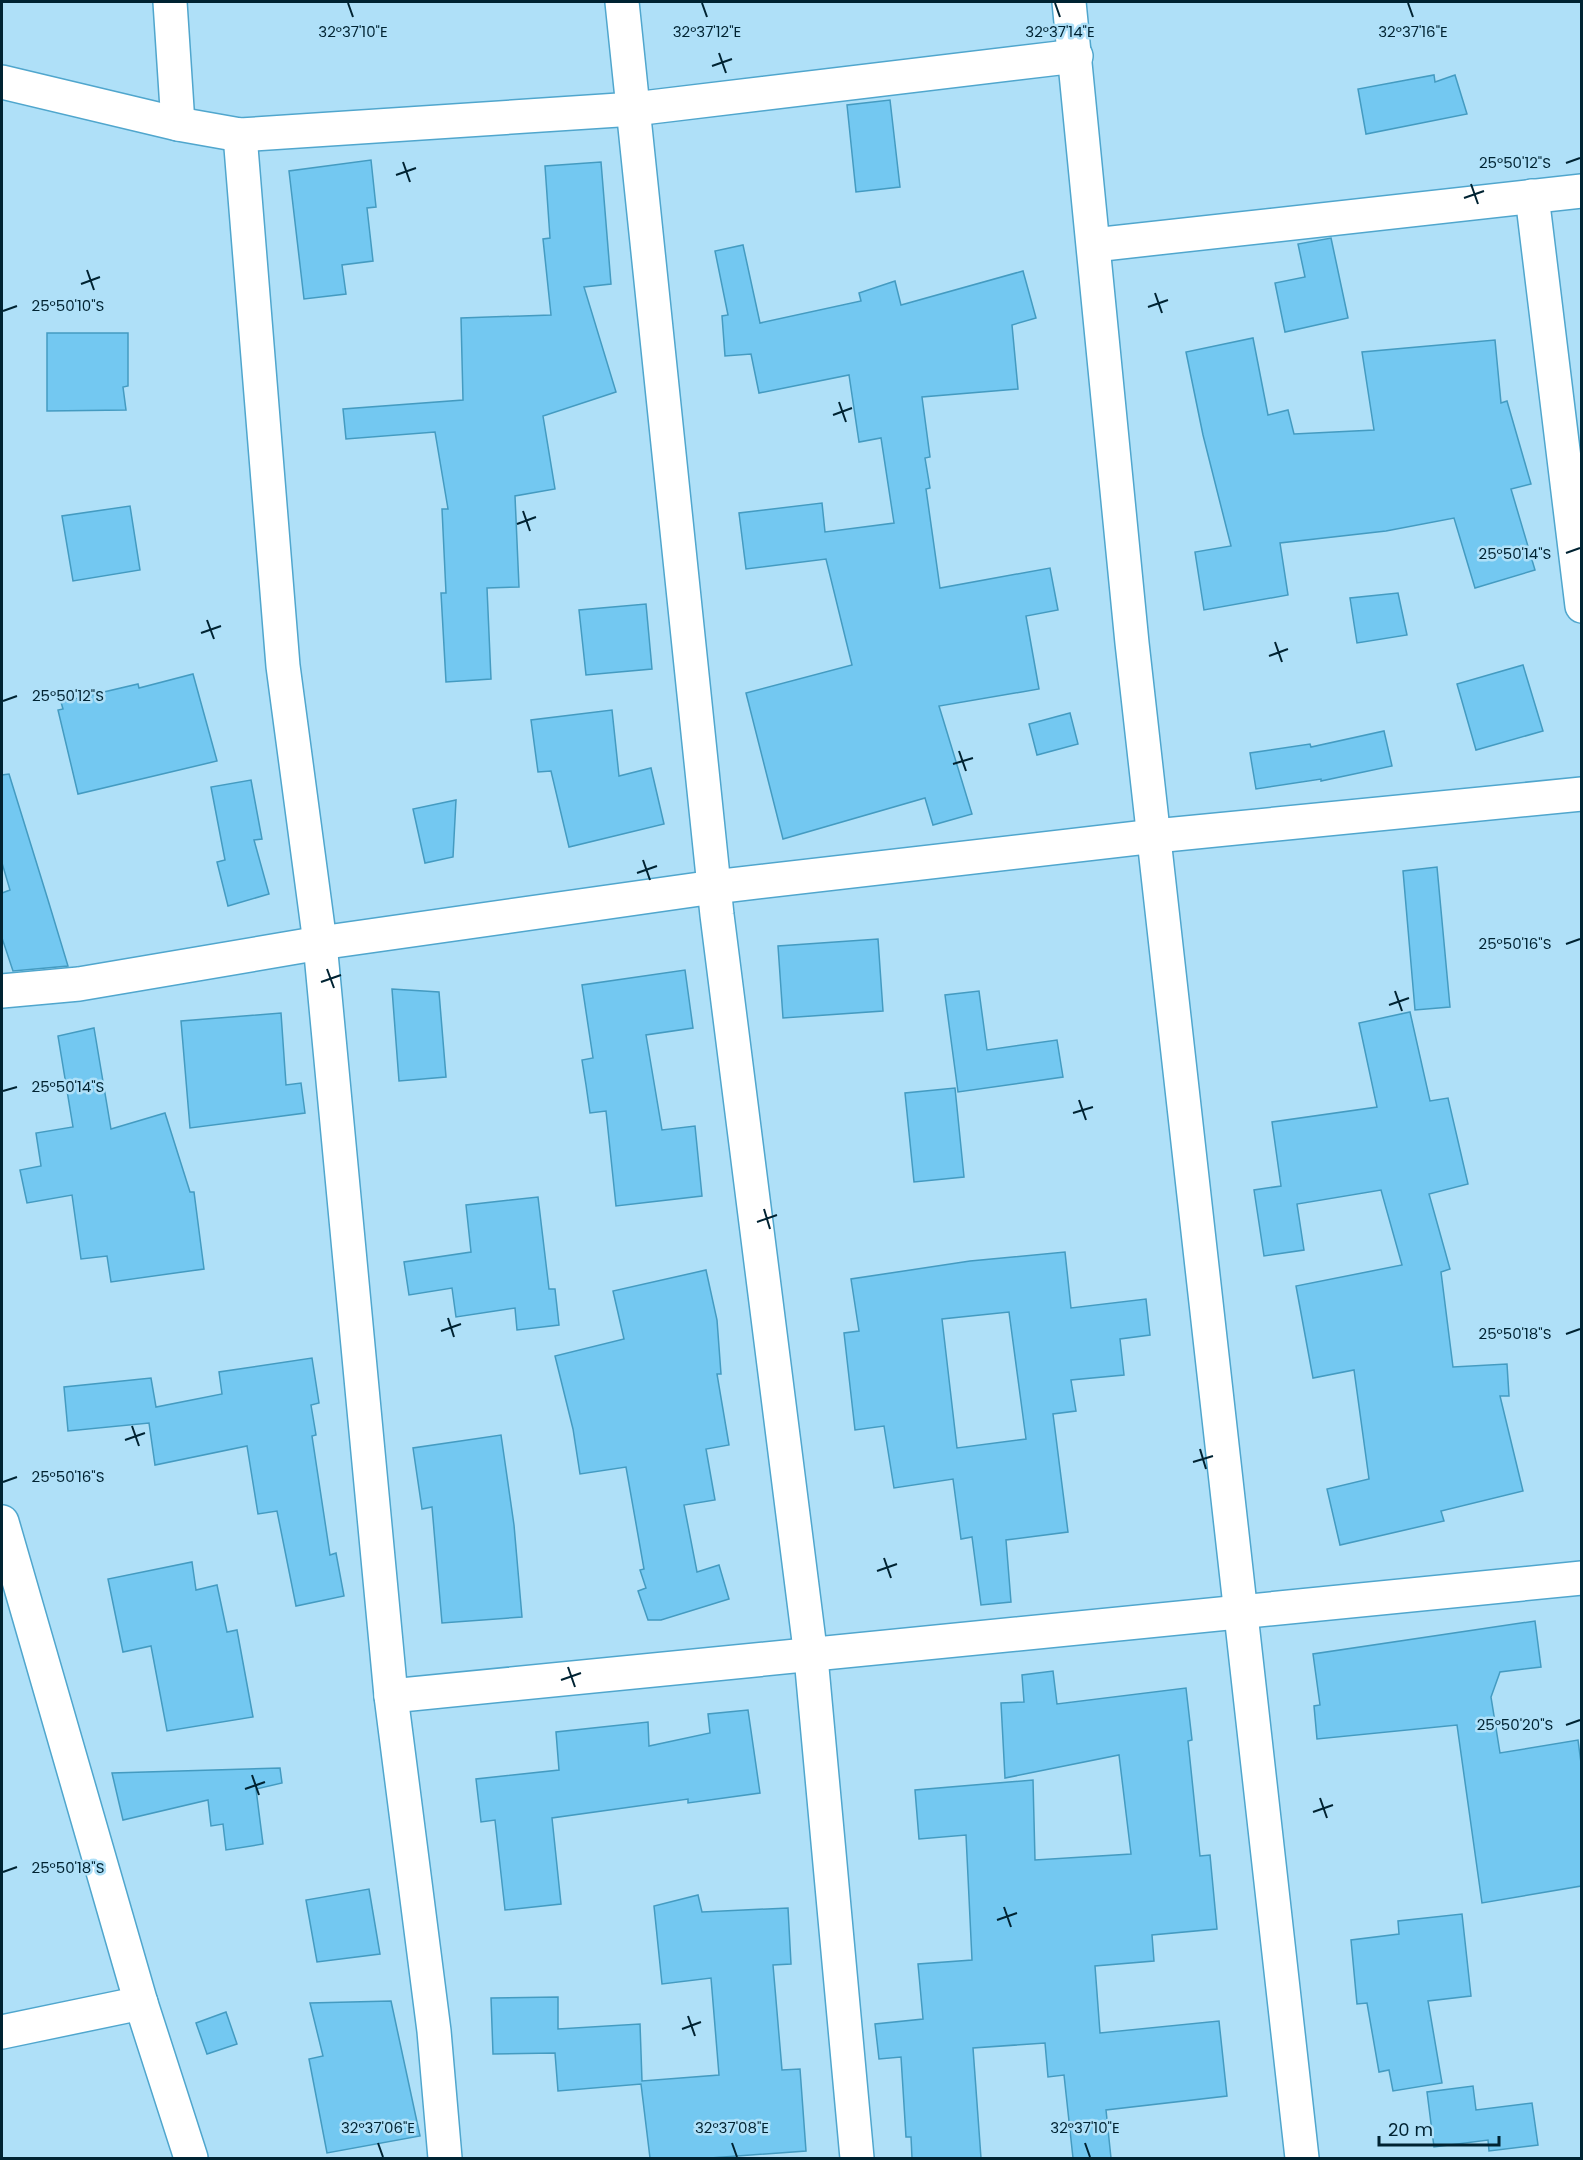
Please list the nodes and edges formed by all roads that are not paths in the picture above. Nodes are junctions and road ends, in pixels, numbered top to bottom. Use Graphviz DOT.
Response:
graph roads {
  1 [pos="171,2"];
  2 [pos="622,2"];
  3 [pos="1069,2"];
  4 [pos="1076,56"];
  5 [pos="2,82"];
  6 [pos="634,109"];
  7 [pos="178,124"];
  8 [pos="240,135"];
  9 [pos="1581,191"];
  10 [pos="1532,196"];
  11 [pos="1094,245"];
  12 [pos="1581,606"];
  13 [pos="1581,794"];
  14 [pos="1155,836"];
  15 [pos="714,886"];
  16 [pos="320,943"];
  17 [pos="2,991"];
  18 [pos="2,1522"];
  19 [pos="1581,1578"];
  20 [pos="1239,1611"];
  21 [pos="811,1657"];
  22 [pos="391,1696"];
  23 [pos="141,2003"];
  24 [pos="2,2032"];
  25 [pos="191,2158"];
  26 [pos="445,2158"];
  27 [pos="857,2158"];
  28 [pos="1302,2158"];
  1 -- 7 [label="street"];
  2 -- 6 [label="street"];
  3 -- 4 [label="street"];
  4 -- 6 [label="street"];
  4 -- 11 [label="street"];
  5 -- 7 [label="street"];
  6 -- 8 [label="street"];
  6 -- 15 [label="street"];
  7 -- 8 [label="street"];
  8 -- 16 [label="street"];
  9 -- 10 [label="street"];
  10 -- 11 [label="street"];
  10 -- 12 [label="street"];
  11 -- 14 [label="street"];
  13 -- 14 [label="street"];
  14 -- 15 [label="street"];
  14 -- 20 [label="street"];
  15 -- 16 [label="street"];
  15 -- 21 [label="street"];
  16 -- 17 [label="street"];
  16 -- 22 [label="street"];
  18 -- 23 [label="street"];
  19 -- 20 [label="street"];
  20 -- 21 [label="street"];
  20 -- 28 [label="street"];
  21 -- 22 [label="street"];
  21 -- 27 [label="street"];
  22 -- 26 [label="street"];
  23 -- 24 [label="street"];
  23 -- 25 [label="street"];
}
